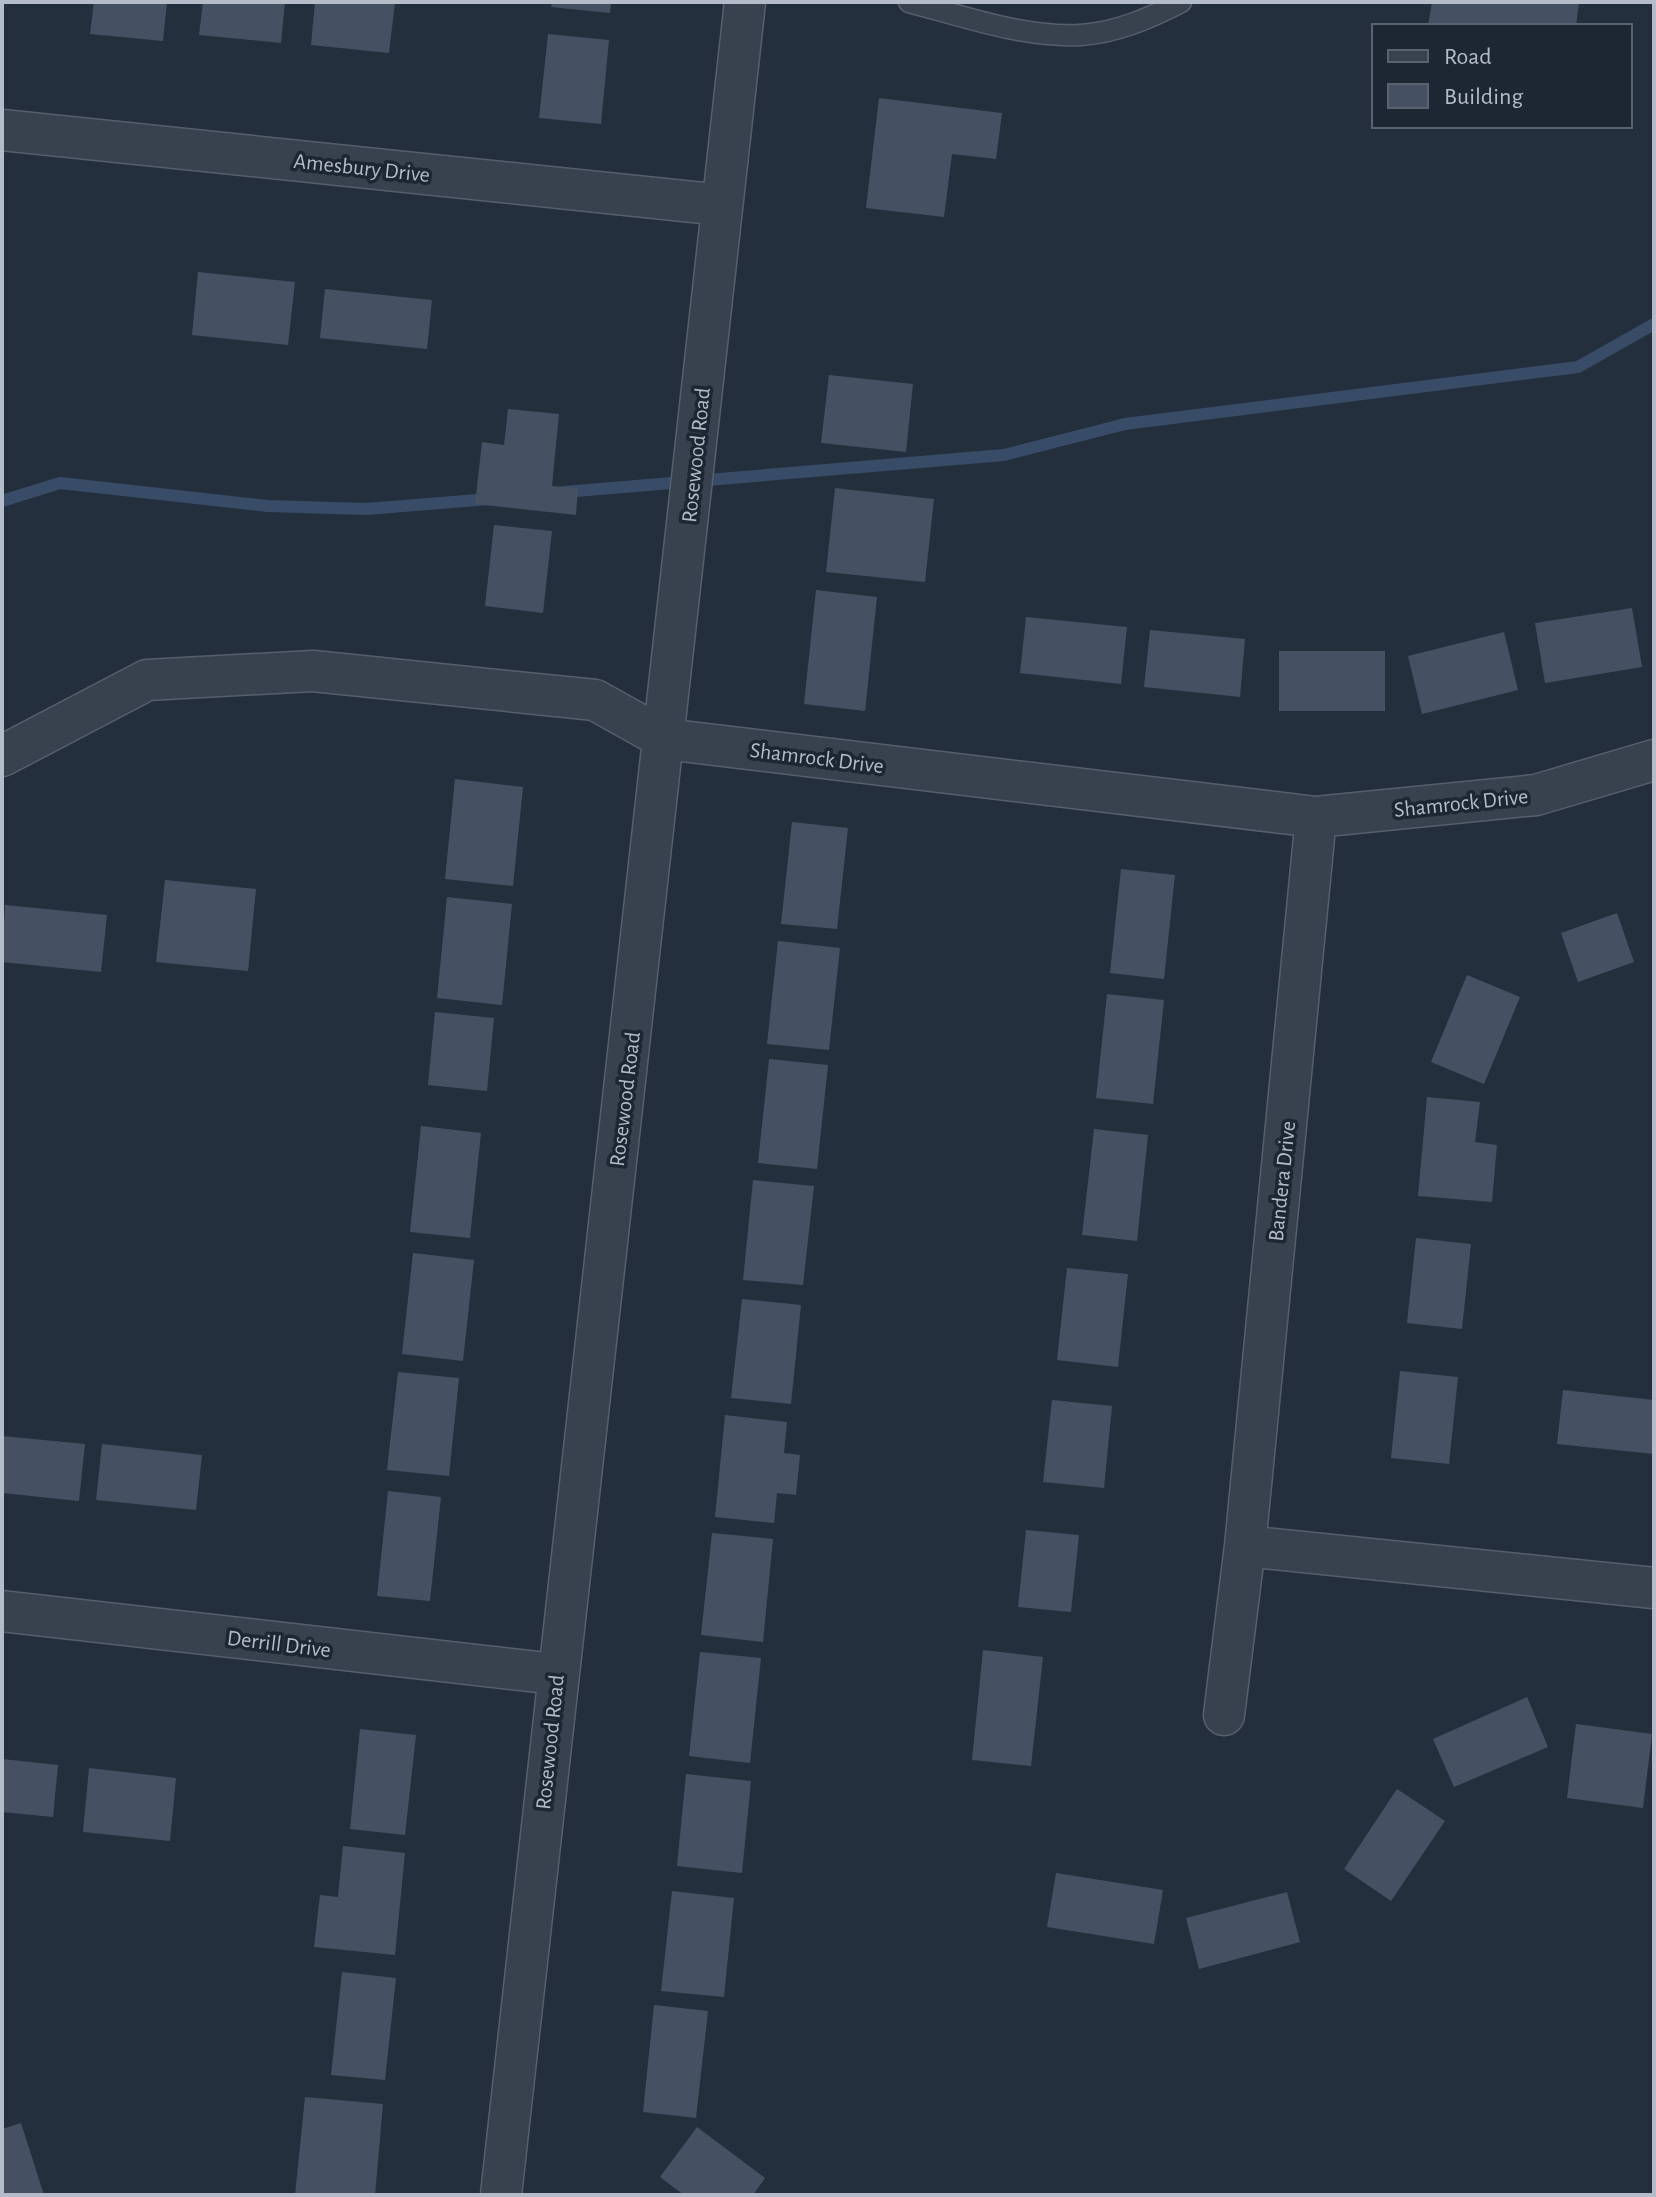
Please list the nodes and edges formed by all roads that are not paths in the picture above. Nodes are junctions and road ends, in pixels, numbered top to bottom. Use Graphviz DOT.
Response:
graph roads {
  1 [pos="745,2"];
  2 [pos="909,2"];
  3 [pos="1181,2"];
  4 [pos="2,130"];
  5 [pos="722,205"];
  6 [pos="665,739"];
  7 [pos="2,756"];
  8 [pos="1654,760"];
  9 [pos="1316,817"];
  10 [pos="1245,1546"];
  11 [pos="1654,1588"];
  12 [pos="2,1611"];
  13 [pos="556,1674"];
  14 [pos="1224,1715"];
  15 [pos="501,2195"];
  1 -- 5 [label="street, Rosewood Road"];
  2 -- 3 [label="lane"];
  4 -- 5 [label="street, Amesbury Drive"];
  5 -- 6 [label="street, Rosewood Road"];
  6 -- 7 [label="street, Shamrock Drive"];
  6 -- 9 [label="street, Shamrock Drive"];
  6 -- 13 [label="street, Rosewood Road"];
  8 -- 9 [label="street, Shamrock Drive"];
  9 -- 10 [label="street, Bandera Drive"];
  10 -- 11 [label="street"];
  10 -- 14 [label="street, Bandera Drive"];
  12 -- 13 [label="street, Derrill Drive"];
  13 -- 15 [label="street, Rosewood Road"];
}
